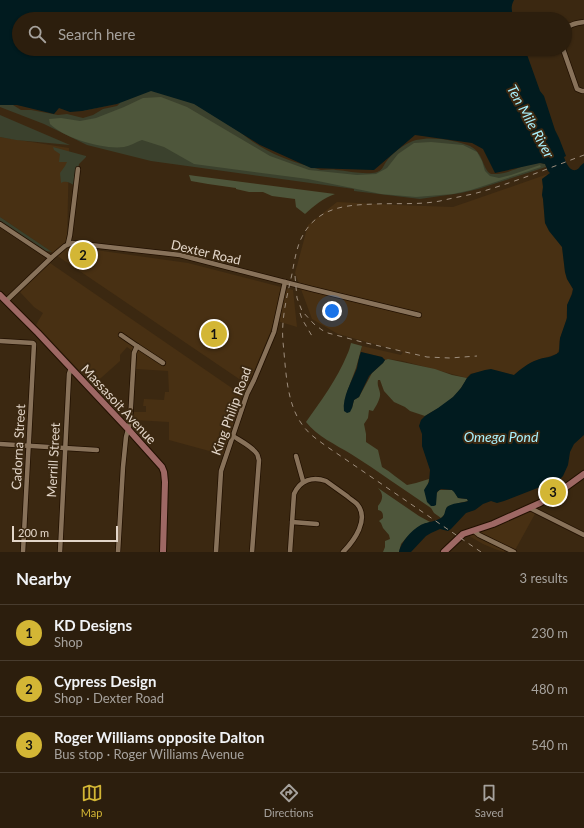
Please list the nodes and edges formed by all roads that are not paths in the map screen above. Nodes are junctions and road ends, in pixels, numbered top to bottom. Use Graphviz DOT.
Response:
graph roads {
  1 [pos="584,22"];
  2 [pos="572,24"];
  3 [pos="565,56"];
  4 [pos="584,91"];
  5 [pos="78,169"];
  6 [pos="0,224"];
  7 [pos="68,244"];
  8 [pos="51,258"];
  9 [pos="285,282"];
  10 [pos="0,295"];
  11 [pos="6,301"];
  12 [pos="419,316"];
  13 [pos="121,335"];
  14 [pos="0,341"];
  15 [pos="137,346"];
  16 [pos="163,364"];
  17 [pos="70,368"];
  18 [pos="128,429"];
  19 [pos="233,436"];
  20 [pos="0,444"];
  21 [pos="29,445"];
  22 [pos="65,448"];
  23 [pos="97,450"];
  24 [pos="296,456"];
  25 [pos="584,474"];
  26 [pos="304,481"];
  27 [pos="530,508"];
  28 [pos="292,522"];
  29 [pos="317,524"];
  30 [pos="474,531"];
  31 [pos="584,535"];
  32 [pos="23,552"];
  33 [pos="60,552"];
  34 [pos="118,552"];
  35 [pos="163,552"];
  36 [pos="216,552"];
  37 [pos="252,552"];
  38 [pos="290,552"];
  39 [pos="343,552"];
  40 [pos="444,552"];
  41 [pos="514,552"];
  1 -- 2 [label="street"];
  3 -- 4 [label="street"];
  5 -- 7 [label="street"];
  6 -- 8 [label="street"];
  7 -- 8 [label="street"];
  7 -- 9 [label="street, Dexter Road"];
  8 -- 11 [label="street"];
  9 -- 12 [label="street, Dexter Road"];
  9 -- 19 [label="street, King Philip Road"];
  10 -- 11 [label="main road, Massasoit Avenue"];
  11 -- 17 [label="main road, Massasoit Avenue"];
  13 -- 15 [label="street"];
  14 -- 21 [label="street, Cadorna Street"];
  15 -- 16 [label="street"];
  15 -- 18 [label="street"];
  17 -- 18 [label="main road, Massasoit Avenue"];
  17 -- 22 [label="street, Merrill Street"];
  18 -- 34 [label="street"];
  18 -- 35 [label="main road, Massasoit Avenue"];
  19 -- 36 [label="street, King Philip Road"];
  19 -- 37 [label="street"];
  20 -- 21 [label="street"];
  21 -- 22 [label="street"];
  21 -- 32 [label="street, Cadorna Street"];
  22 -- 23 [label="street"];
  22 -- 33 [label="street, Merrill Street"];
  24 -- 26 [label="street"];
  25 -- 27 [label="main road"];
  26 -- 28 [label="street"];
  26 -- 39 [label="street"];
  27 -- 30 [label="main road"];
  27 -- 31 [label="street"];
  28 -- 29 [label="street"];
  28 -- 38 [label="street"];
  30 -- 40 [label="main road"];
  30 -- 41 [label="street"];
}
